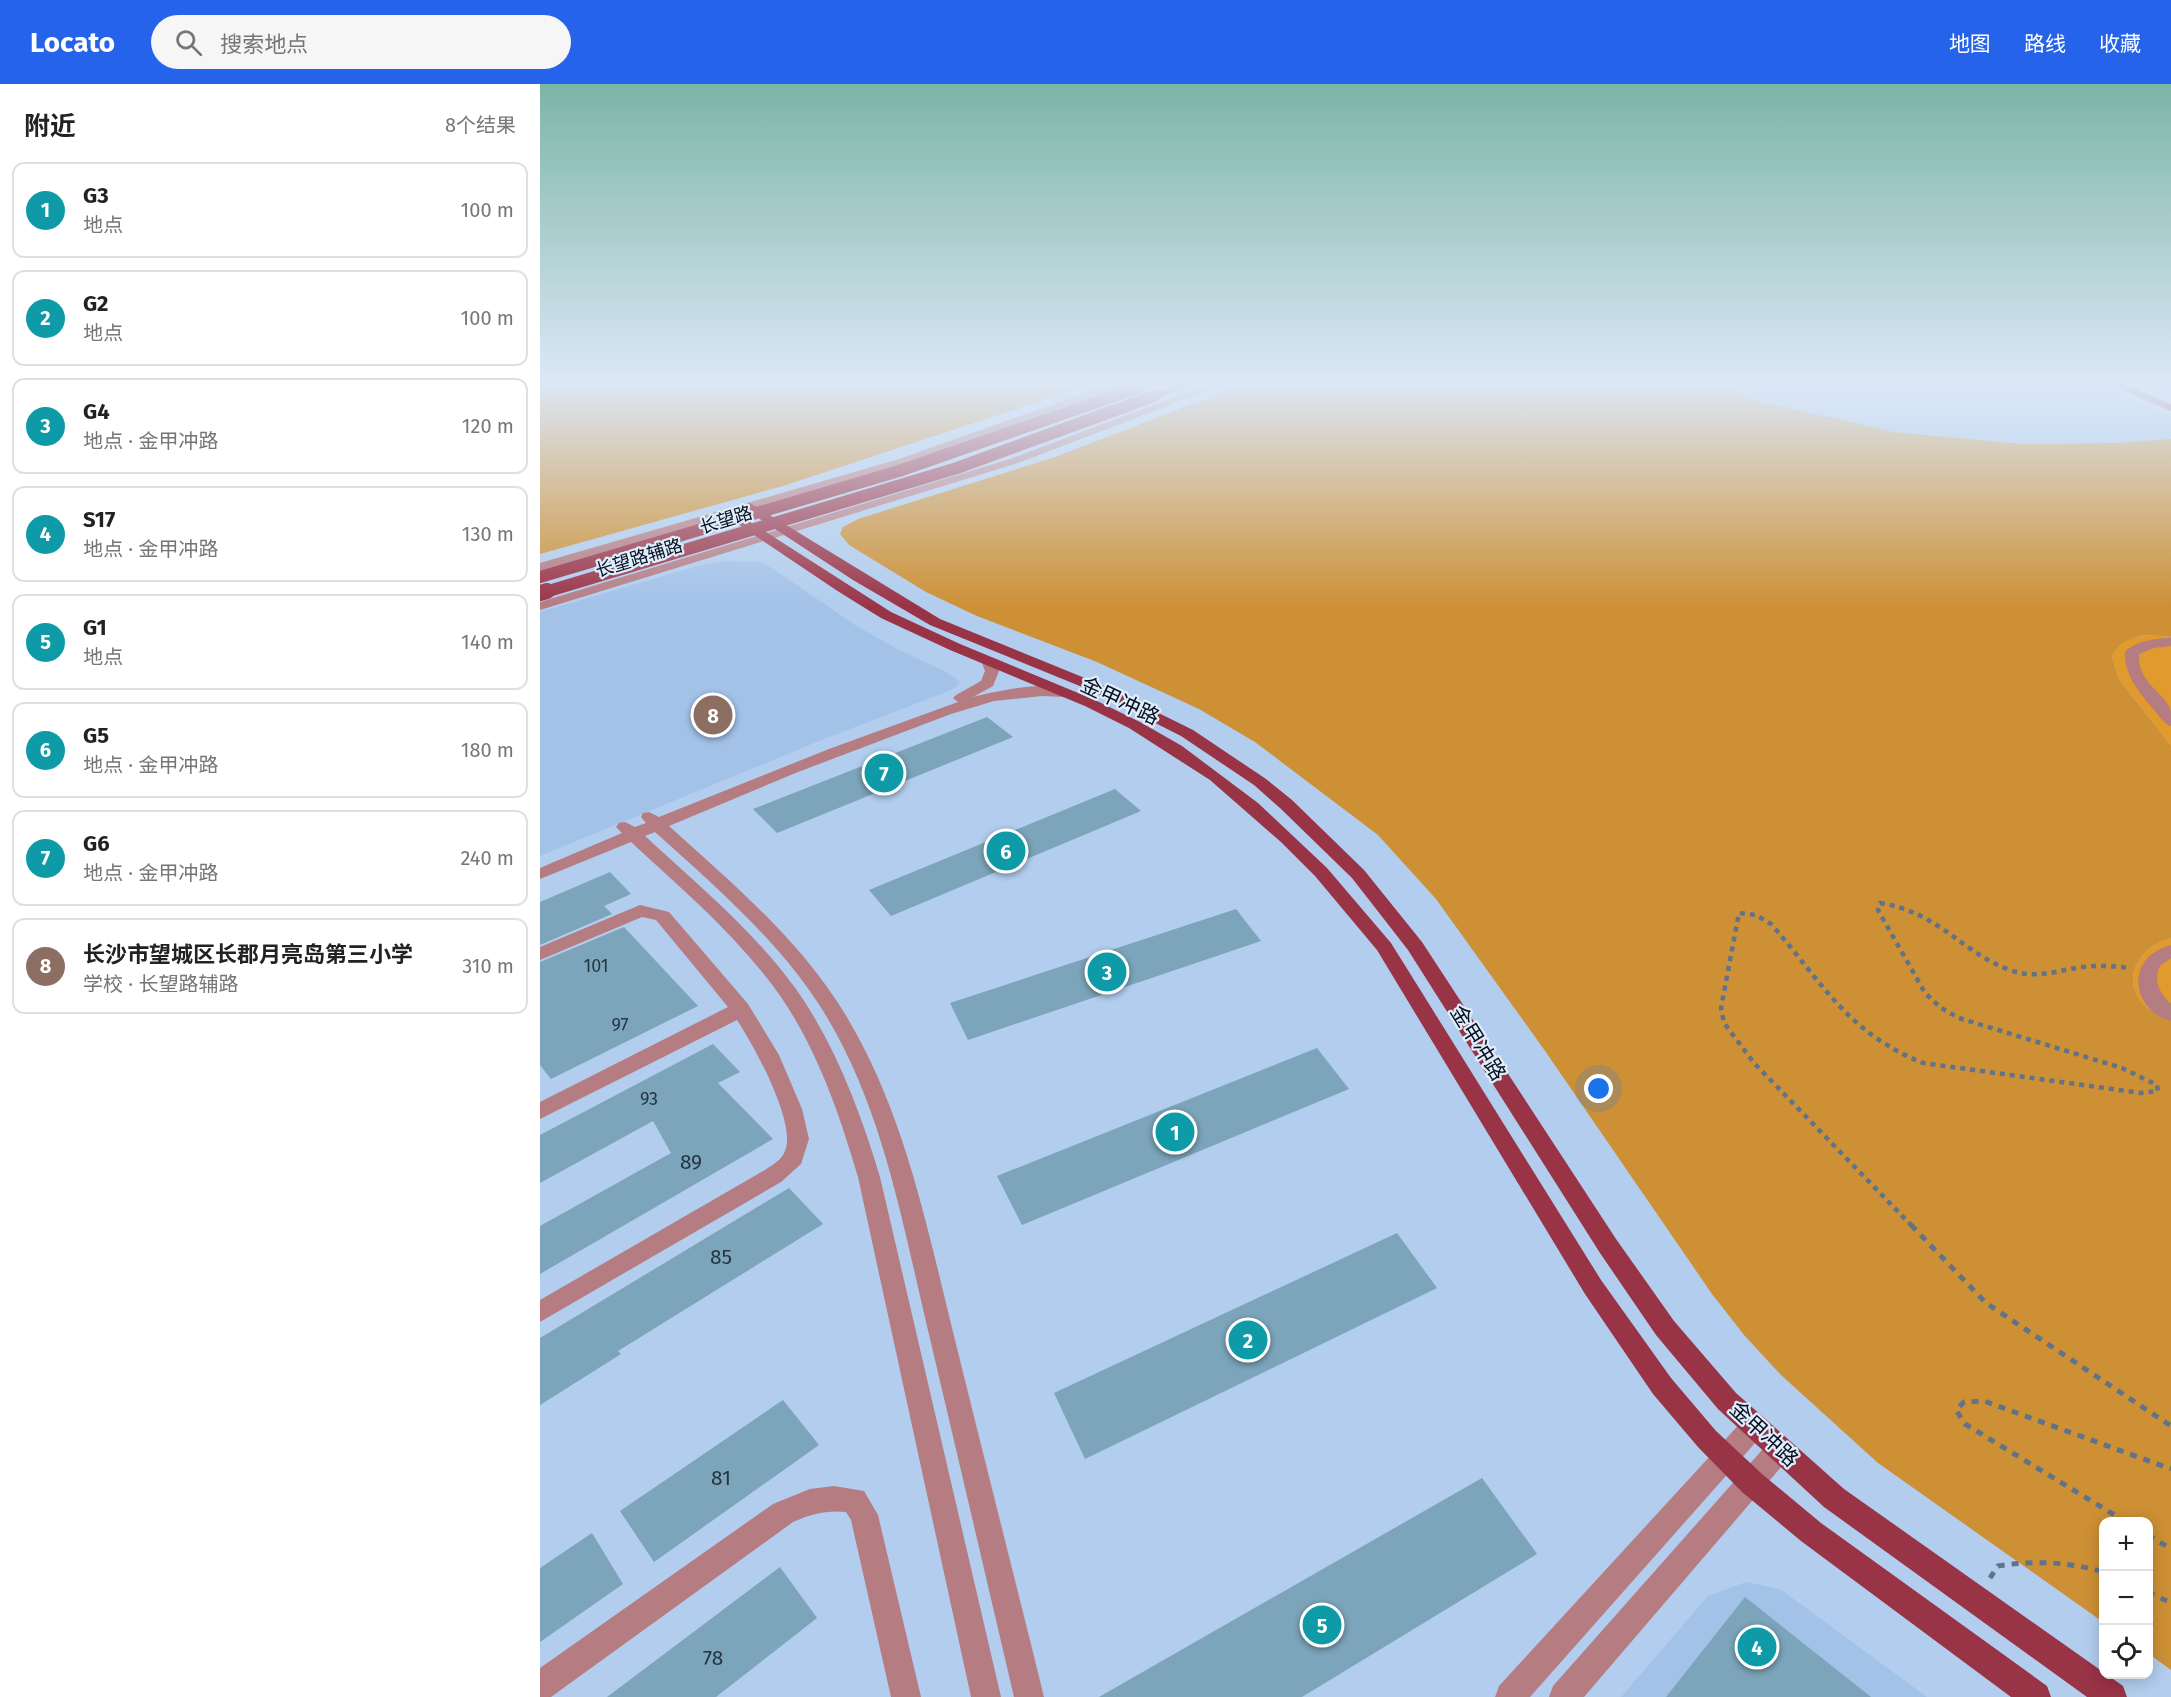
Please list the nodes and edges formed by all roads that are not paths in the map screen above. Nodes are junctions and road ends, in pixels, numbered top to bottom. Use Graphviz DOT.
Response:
graph roads {
  1 [pos="912,457"];
  2 [pos="936,457"];
  3 [pos="986,457"];
  4 [pos="1024,457"];
  5 [pos="750,507"];
  6 [pos="730,513"];
  7 [pos="828,519"];
  8 [pos="788,531"];
  9 [pos="767,538"];
  10 [pos="814,549"];
  11 [pos="721,552"];
  12 [pos="793,555"];
  13 [pos="540,567"];
  14 [pos="540,577"];
  15 [pos="540,593"];
  16 [pos="540,606"];
  17 [pos="2171,642"];
  18 [pos="989,663"];
  19 [pos="1066,693"];
  20 [pos="2171,721"];
  21 [pos="653,821"];
  22 [pos="630,831"];
  23 [pos="540,862"];
  24 [pos="540,874"];
  25 [pos="2171,951"];
  26 [pos="540,954"];
  27 [pos="741,1010"];
  28 [pos="2171,1014"];
  29 [pos="540,1111"];
  30 [pos="540,1312"];
  31 [pos="1754,1426"];
  32 [pos="1779,1450"];
  33 [pos="1726,1457"];
  34 [pos="1752,1482"];
  35 [pos="540,1686"];
  36 [pos="906,1697"];
  37 [pos="986,1697"];
  38 [pos="1029,1697"];
  39 [pos="1510,1697"];
  40 [pos="1564,1697"];
  41 [pos="2036,1697"];
  42 [pos="2112,1697"];
  1 -- 5 [label="street, 长望路辅路"];
  2 -- 14 [label="main road, 长望路, bridge"];
  3 -- 15 [label="main road, 长望路, bridge"];
  4 -- 7 [label="street, 长望路辅路"];
  5 -- 6 [label="street, 长望路辅路"];
  5 -- 8 [label="main road, 金甲冲路"];
  6 -- 9 [label="main road, 金甲冲路"];
  6 -- 13 [label="street, 长望路辅路"];
  7 -- 8 [label="street, 长望路辅路"];
  7 -- 10 [label="street"];
  8 -- 9 [label="street, 长望路辅路"];
  8 -- 10 [label="main road, 金甲冲路"];
  9 -- 11 [label="street, 长望路辅路"];
  9 -- 12 [label="main road, 金甲冲路"];
  10 -- 31 [label="main road, 金甲冲路"];
  11 -- 12 [label="street"];
  11 -- 16 [label="street, 长望路辅路"];
  12 -- 18 [label="main road, 金甲冲路"];
  17 -- 20 [label="street"];
  18 -- 19 [label="main road, 金甲冲路"];
  18 -- 21 [label="street"];
  19 -- 21 [label="street"];
  19 -- 33 [label="main road, 金甲冲路"];
  21 -- 22 [label="street"];
  21 -- 38 [label="street"];
  22 -- 23 [label="street"];
  22 -- 24 [label="street"];
  22 -- 37 [label="street"];
  25 -- 28 [label="street"];
  26 -- 27 [label="street"];
  27 -- 29 [label="street"];
  27 -- 30 [label="street"];
  31 -- 32 [label="main road, 金甲冲路"];
  31 -- 33 [label="street"];
  32 -- 34 [label="street"];
  32 -- 42 [label="main road, 金甲冲路"];
  33 -- 34 [label="main road, 金甲冲路"];
  33 -- 39 [label="street"];
  34 -- 40 [label="street"];
  34 -- 41 [label="main road, 金甲冲路"];
  35 -- 36 [label="street"];
}
